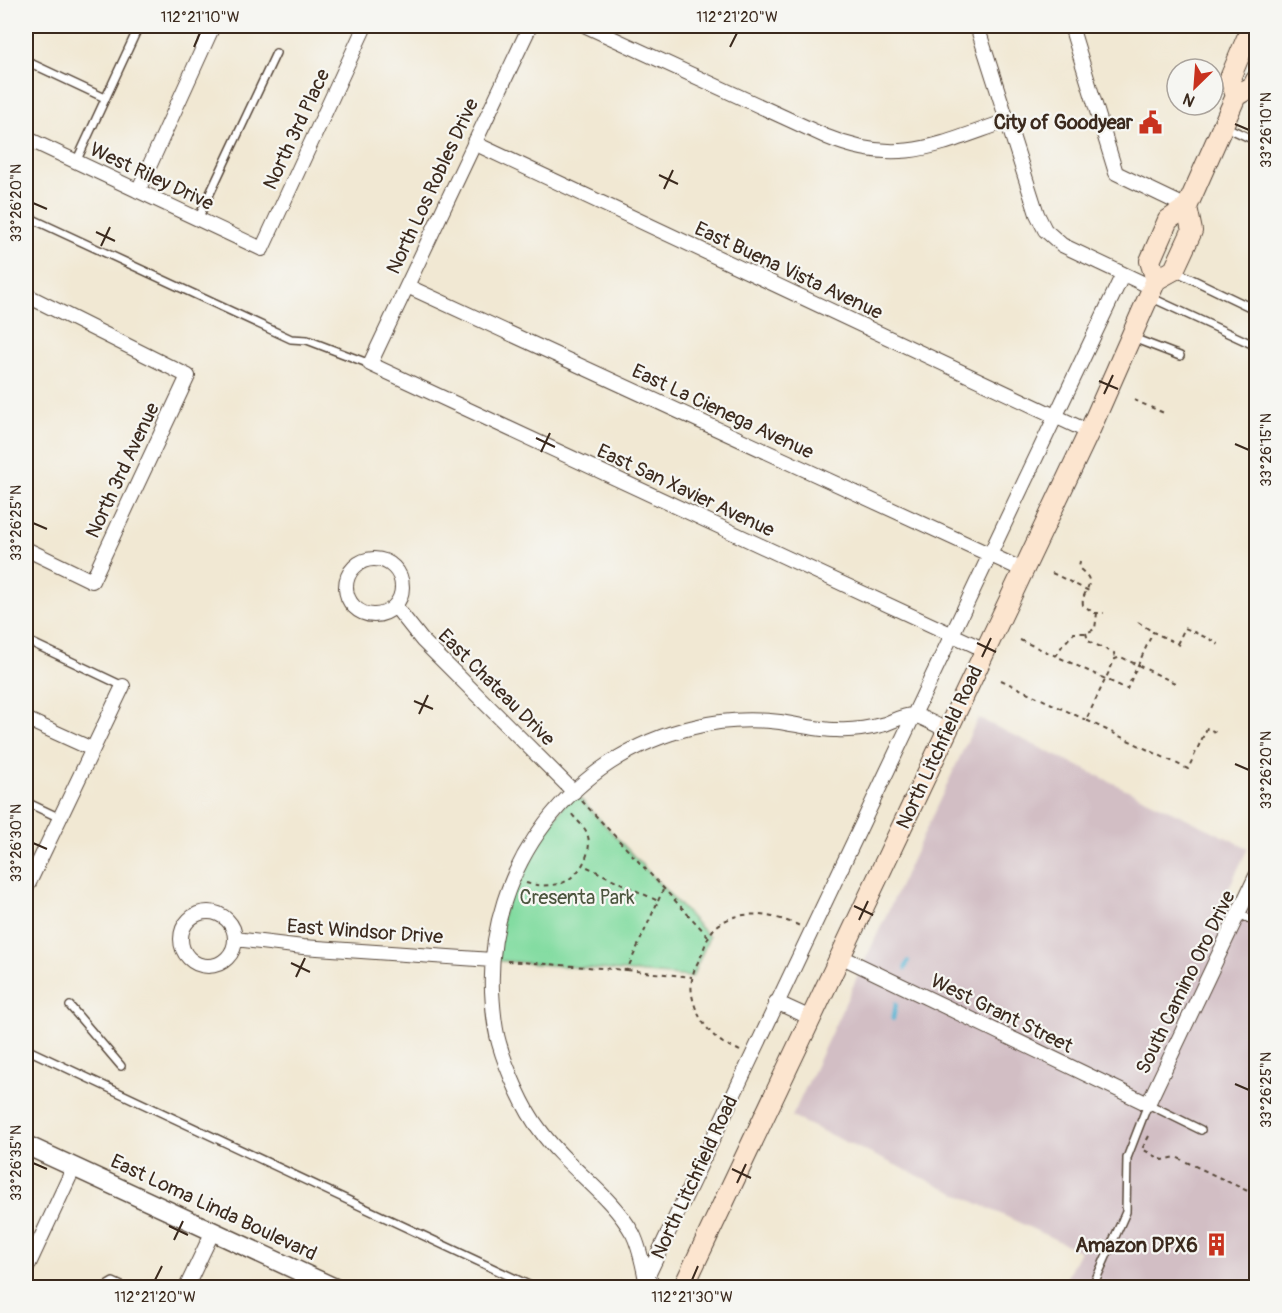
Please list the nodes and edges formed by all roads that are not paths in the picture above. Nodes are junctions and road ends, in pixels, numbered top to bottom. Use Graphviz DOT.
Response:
graph roads {
  1 [pos="139,26"];
  2 [pos="213,26"];
  3 [pos="364,26"];
  4 [pos="530,26"];
  5 [pos="586,26"];
  6 [pos="977,26"];
  7 [pos="1071,26"];
  8 [pos="1252,26"];
  9 [pos="276,53"];
  10 [pos="26,61"];
  11 [pos="1257,80"];
  12 [pos="1236,96"];
  13 [pos="105,98"];
  14 [pos="1007,121"];
  15 [pos="1222,125"];
  16 [pos="26,138"];
  17 [pos="1257,141"];
  18 [pos="474,143"];
  19 [pos="76,162"];
  20 [pos="138,191"];
  21 [pos="1187,207"];
  22 [pos="26,216"];
  23 [pos="198,219"];
  24 [pos="262,249"];
  25 [pos="1123,274"];
  26 [pos="1158,284"];
  27 [pos="407,286"];
  28 [pos="26,295"];
  29 [pos="1257,310"];
  30 [pos="1131,337"];
  31 [pos="1257,346"];
  32 [pos="1179,356"];
  33 [pos="370,364"];
  34 [pos="1054,417"];
  35 [pos="1089,432"];
  36 [pos="26,549"];
  37 [pos="989,555"];
  38 [pos="1023,570"];
  39 [pos="395,606"];
  40 [pos="951,635"];
  41 [pos="26,640"];
  42 [pos="985,650"];
  43 [pos="123,686"];
  44 [pos="913,715"];
  45 [pos="26,719"];
  46 [pos="947,730"];
  47 [pos="92,749"];
  48 [pos="574,792"];
  49 [pos="26,802"];
  50 [pos="60,818"];
  51 [pos="1257,876"];
  52 [pos="26,886"];
  53 [pos="1239,914"];
  54 [pos="1257,922"];
  55 [pos="235,939"];
  56 [pos="840,956"];
  57 [pos="492,960"];
  58 [pos="776,1002"];
  59 [pos="70,1006"];
  60 [pos="811,1018"];
  61 [pos="26,1049"];
  62 [pos="121,1066"];
  63 [pos="1148,1104"];
  64 [pos="1201,1130"];
  65 [pos="26,1144"];
  66 [pos="74,1167"];
  67 [pos="213,1231"];
  68 [pos="26,1270"];
  69 [pos="644,1284"];
  70 [pos="103,1287"];
  71 [pos="126,1287"];
  72 [pos="186,1287"];
  73 [pos="335,1287"];
  74 [pos="535,1287"];
  75 [pos="662,1287"];
  76 [pos="683,1287"];
  77 [pos="1092,1287"];
  1 -- 13 [label="lane"];
  2 -- 20 [label="street"];
  3 -- 24 [label="street, North 3rd Place"];
  4 -- 18 [label="street, North Los Robles Drive"];
  5 -- 14 [label="street"];
  6 -- 14 [label="street"];
  7 -- 21 [label="street"];
  8 -- 12 [label="main road, North Litchfield Road"];
  9 -- 23 [label="lane"];
  10 -- 13 [label="lane"];
  11 -- 12 [label="main road, North Litchfield Road"];
  12 -- 15 [label="main road, North Litchfield Road"];
  13 -- 19 [label="lane"];
  14 -- 25 [label="street"];
  15 -- 17 [label="lane"];
  15 -- 21 [label="main road, North Litchfield Road"];
  16 -- 19 [label="street, West Riley Drive"];
  18 -- 27 [label="street, North Los Robles Drive"];
  18 -- 34 [label="street, East Buena Vista Avenue"];
  19 -- 20 [label="street, West Riley Drive"];
  20 -- 23 [label="street, West Riley Drive"];
  21 -- 26 [label="main road, North Litchfield Road"];
  22 -- 33 [label="lane"];
  23 -- 24 [label="street, West Riley Drive"];
  25 -- 26 [label="street"];
  25 -- 34 [label="street, North Litchfield Road"];
  26 -- 29 [label="lane"];
  26 -- 30 [label="main road, North Litchfield Road"];
  26 -- 31 [label="lane"];
  27 -- 33 [label="street, North Los Robles Drive"];
  27 -- 37 [label="street, East La Cienega Avenue"];
  28 -- 36 [label="street, North 3rd Avenue"];
  30 -- 32 [label="lane"];
  30 -- 35 [label="main road, North Litchfield Road"];
  33 -- 40 [label="street, East San Xavier Avenue"];
  34 -- 35 [label="street, East Buena Vista Avenue"];
  34 -- 37 [label="street, North Litchfield Road"];
  35 -- 38 [label="main road, North Litchfield Road"];
  37 -- 38 [label="street, East La Cienega Avenue"];
  37 -- 40 [label="street, North Litchfield Road"];
  38 -- 42 [label="main road, North Litchfield Road"];
  39 -- 39 [label="street"];
  39 -- 48 [label="street, East Chateau Drive"];
  40 -- 42 [label="street, East San Xavier Avenue"];
  40 -- 44 [label="street, North Litchfield Road"];
  41 -- 43 [label="lane"];
  42 -- 46 [label="main road, North Litchfield Road"];
  43 -- 47 [label="street"];
  44 -- 46 [label="street"];
  44 -- 48 [label="street"];
  44 -- 58 [label="street, North Litchfield Road"];
  45 -- 47 [label="street"];
  46 -- 56 [label="main road, North Litchfield Road"];
  47 -- 50 [label="street"];
  48 -- 57 [label="street"];
  49 -- 50 [label="lane"];
  50 -- 52 [label="street"];
  51 -- 53 [label="street, South Camino Oro Drive"];
  53 -- 54 [label="lane"];
  53 -- 63 [label="street, South Camino Oro Drive"];
  55 -- 55 [label="street"];
  55 -- 57 [label="street, East Windsor Drive"];
  56 -- 60 [label="main road, North Litchfield Road"];
  56 -- 63 [label="street, West Grant Street"];
  57 -- 69 [label="street"];
  58 -- 60 [label="street"];
  58 -- 69 [label="street, North Litchfield Road"];
  59 -- 62 [label="lane"];
  60 -- 76 [label="main road, North Litchfield Road"];
  61 -- 74 [label="lane"];
  63 -- 64 [label="lane"];
  63 -- 77 [label="lane"];
  65 -- 66 [label="street, East Loma Linda Boulevard"];
  66 -- 67 [label="street, East Loma Linda Boulevard"];
  66 -- 68 [label="street"];
  67 -- 72 [label="street"];
  67 -- 73 [label="street, East Loma Linda Boulevard"];
  69 -- 75 [label="street"];
  70 -- 71 [label="lane"];
}
